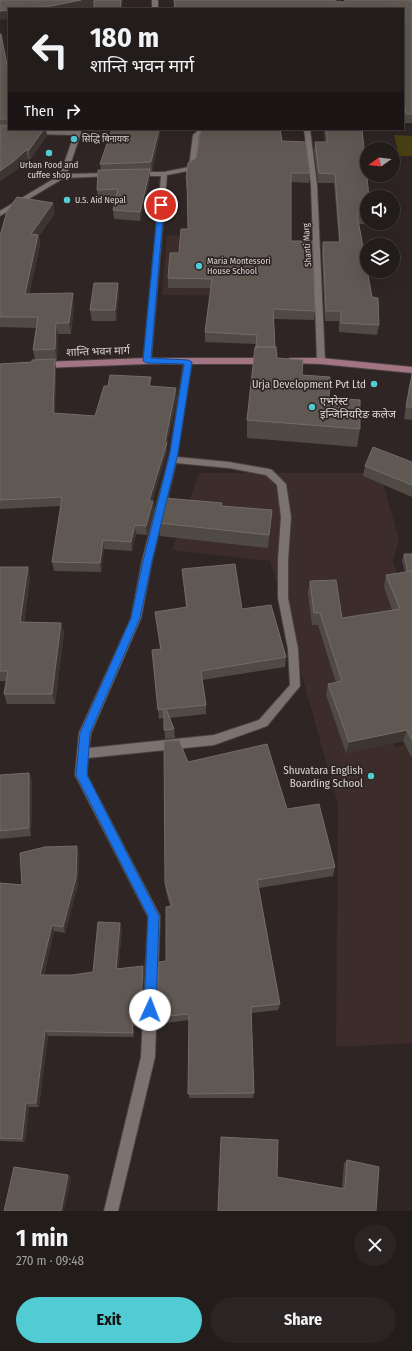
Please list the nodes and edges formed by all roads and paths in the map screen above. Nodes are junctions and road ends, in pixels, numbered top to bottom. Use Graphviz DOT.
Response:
graph roads {
  1 [pos="202,130"];
  2 [pos="306,130"];
  3 [pos="78,131"];
  4 [pos="24,132"];
  5 [pos="133,174"];
  6 [pos="164,174"];
  7 [pos="117,175"];
  8 [pos="63,176"];
  9 [pos="0,214"];
  10 [pos="147,361"];
  11 [pos="322,361"];
  12 [pos="188,362"];
  13 [pos="31,365"];
  14 [pos="412,370"];
  15 [pos="173,460"];
  16 [pos="83,754"];
  17 [pos="111,1211"];
  1 -- 6 [label="street"];
  2 -- 11 [label="street, Shanti Marg"];
  3 -- 4 [label="street"];
  3 -- 8 [label="street"];
  5 -- 6 [label="street"];
  6 -- 10 [label="street"];
  7 -- 8 [label="street"];
  8 -- 9 [label="street"];
  10 -- 12 [label="main road, शान्ति भवन मार्ग"];
  10 -- 13 [label="main road, शान्ति भवन मार्ग"];
  11 -- 12 [label="main road, शान्ति भवन मार्ग"];
  11 -- 14 [label="main road, शान्ति भवन मार्ग"];
  12 -- 15 [label="street"];
  15 -- 16 [label="street"];
  15 -- 16 [label="street"];
  16 -- 17 [label="street"];
}
